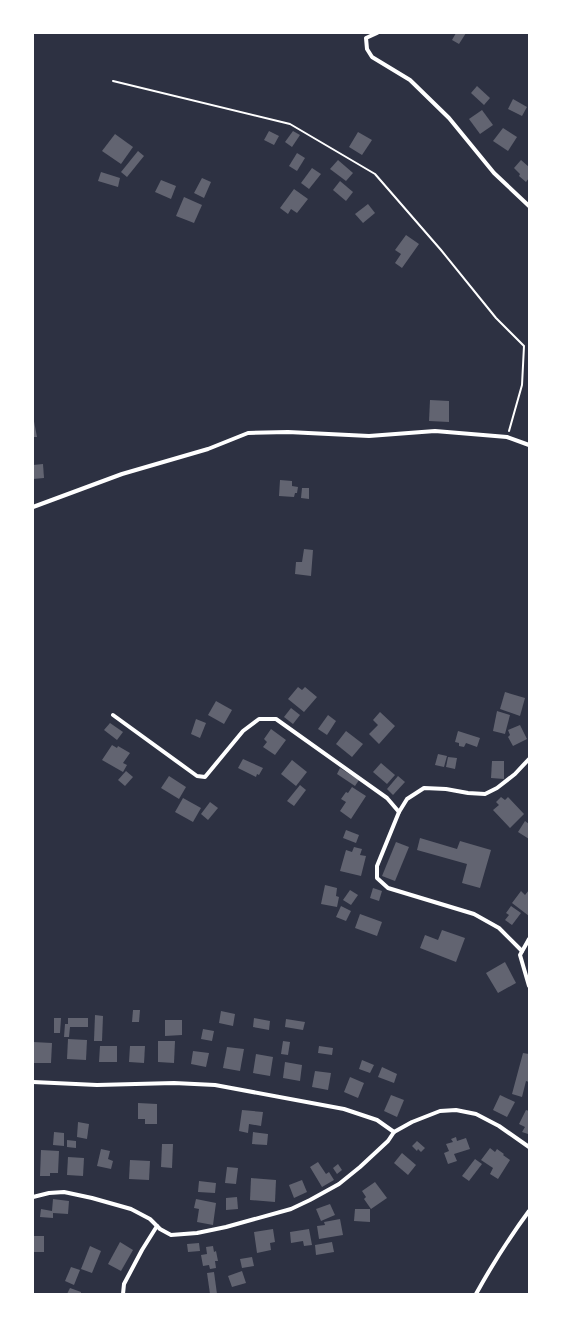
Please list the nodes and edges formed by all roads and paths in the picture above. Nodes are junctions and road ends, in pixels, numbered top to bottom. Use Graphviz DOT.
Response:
graph roads {
  1 [pos="377,33"];
  2 [pos="113,80"];
  3 [pos="529,206"];
  4 [pos="507,437"];
  5 [pos="529,445"];
  6 [pos="33,507"];
  7 [pos="113,715"];
  8 [pos="529,759"];
  9 [pos="398,812"];
  10 [pos="529,939"];
  11 [pos="522,951"];
  12 [pos="529,986"];
  13 [pos="33,1082"];
  14 [pos="394,1132"];
  15 [pos="529,1147"];
  16 [pos="33,1197"];
  17 [pos="529,1211"];
  18 [pos="157,1226"];
  19 [pos="123,1294"];
  20 [pos="476,1294"];
  1 -- 3 [label="street"];
  2 -- 4 [label="path"];
  4 -- 5 [label="street"];
  4 -- 6 [label="street"];
  7 -- 9 [label="street"];
  8 -- 9 [label="street"];
  9 -- 11 [label="street"];
  10 -- 11 [label="street"];
  11 -- 12 [label="street"];
  13 -- 14 [label="street"];
  14 -- 15 [label="street"];
  14 -- 18 [label="street"];
  16 -- 18 [label="street"];
  17 -- 20 [label="street"];
  18 -- 19 [label="street"];
}
